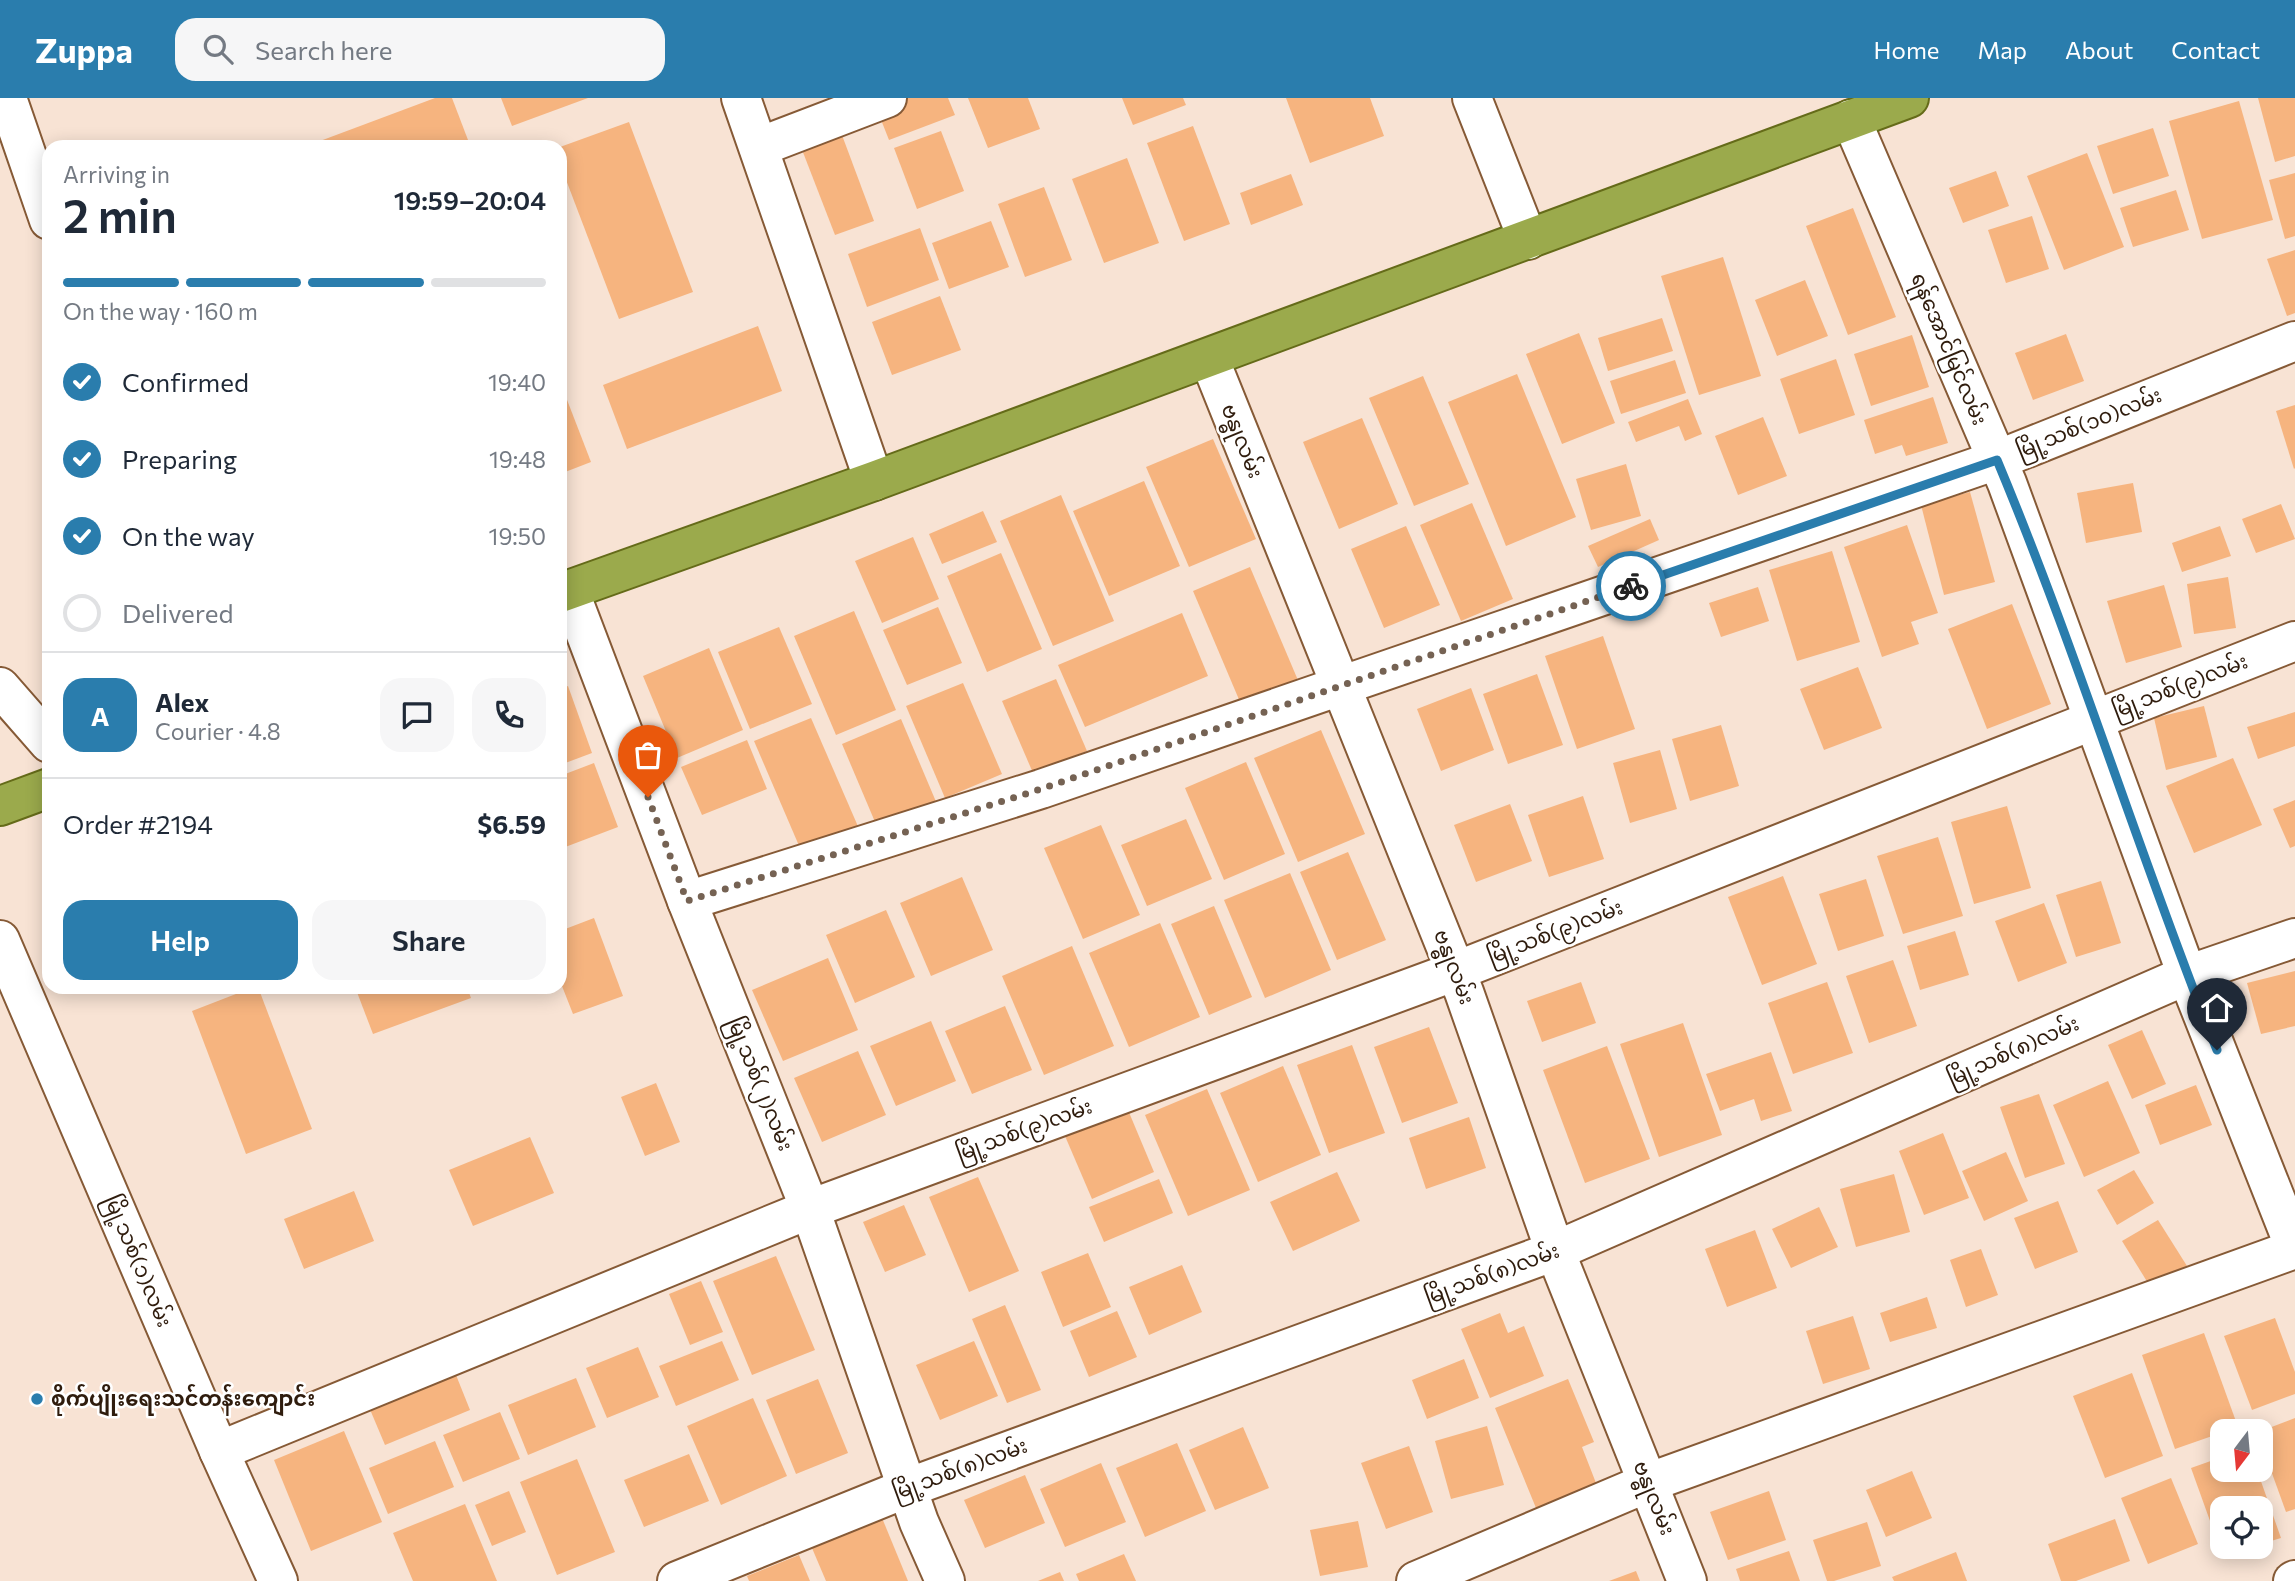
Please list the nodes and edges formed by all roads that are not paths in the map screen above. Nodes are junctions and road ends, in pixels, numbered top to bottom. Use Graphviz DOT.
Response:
graph roads {
  1 [pos="7,98"];
  2 [pos="741,98"];
  3 [pos="887,98"];
  4 [pos="1472,98"];
  5 [pos="1909,98"];
  6 [pos="1851,120"];
  7 [pos="759,148"];
  8 [pos="42,200"];
  9 [pos="1528,240"];
  10 [pos="2295,341"];
  11 [pos="1209,358"];
  12 [pos="1997,460"];
  13 [pos="874,481"];
  14 [pos="567,591"];
  15 [pos="567,597"];
  16 [pos="2295,641"];
  17 [pos="1340,686"];
  18 [pos="0,687"];
  19 [pos="2095,719"];
  20 [pos="42,735"];
  21 [pos="42,791"];
  22 [pos="0,806"];
  23 [pos="687,901"];
  24 [pos="2295,938"];
  25 [pos="0,940"];
  26 [pos="1456,971"];
  27 [pos="2187,975"];
  28 [pos="810,1209"];
  29 [pos="2295,1249"];
  30 [pos="1555,1251"];
  31 [pos="219,1451"];
  32 [pos="1647,1483"];
  33 [pos="907,1488"];
  34 [pos="278,1581"];
  35 [pos="677,1581"];
  36 [pos="944,1581"];
  37 [pos="1416,1581"];
  38 [pos="1687,1581"];
  1 -- 8 [label="street"];
  2 -- 7 [label="street"];
  3 -- 7 [label="street"];
  4 -- 9 [label="street"];
  5 -- 6 [label="highway"];
  6 -- 9 [label="highway"];
  6 -- 12 [label="street, ရန်အောင်မြင်လမ်း"];
  7 -- 13 [label="street"];
  9 -- 11 [label="highway"];
  10 -- 12 [label="street, မြို့သစ်(၁၀)လမ်း"];
  11 -- 13 [label="highway"];
  11 -- 17 [label="street, ဗန္ဓုလမ်း"];
  12 -- 17 [label="street, မြို့သစ်(၁၀)လမ်း"];
  12 -- 19 [label="street, ရန်အောင်မြင်လမ်း"];
  13 -- 14 [label="highway"];
  15 -- 23 [label="street, မြို့သစ်(၂)လမ်း"];
  16 -- 19 [label="street, မြို့သစ်(၉)လမ်း"];
  17 -- 23 [label="street, မြို့သစ်(၁၀)လမ်း"];
  17 -- 26 [label="street, ဗန္ဓုလမ်း"];
  18 -- 20 [label="street"];
  19 -- 26 [label="street, မြို့သစ်(၉)လမ်း"];
  19 -- 27 [label="street, ရန်အောင်မြင်လမ်း"];
  21 -- 22 [label="highway"];
  23 -- 28 [label="street, မြို့သစ်(၂)လမ်း"];
  24 -- 27 [label="street, မြို့သစ်(၈)လမ်း"];
  25 -- 31 [label="street, မြို့သစ်(၁)လမ်း"];
  26 -- 28 [label="street, မြို့သစ်(၉)လမ်း"];
  26 -- 30 [label="street, ဗန္ဓုလမ်း"];
  27 -- 29 [label="street, ရန်အောင်မြင်လမ်း"];
  27 -- 30 [label="street, မြို့သစ်(၈)လမ်း"];
  28 -- 31 [label="street, မြို့သစ်(၉)လမ်း"];
  28 -- 33 [label="street, မြို့သစ်(၂)လမ်း"];
  29 -- 32 [label="street"];
  30 -- 32 [label="street, ဗန္ဓုလမ်း"];
  30 -- 33 [label="street, မြို့သစ်(၈)လမ်း"];
  31 -- 34 [label="street, မြို့သစ်(၁)လမ်း"];
  32 -- 37 [label="street"];
  32 -- 38 [label="street, ဗန္ဓုလမ်း"];
  33 -- 35 [label="street, မြို့သစ်(၈)လမ်း"];
  33 -- 36 [label="street, မြို့သစ်(၂)လမ်း"];
}
